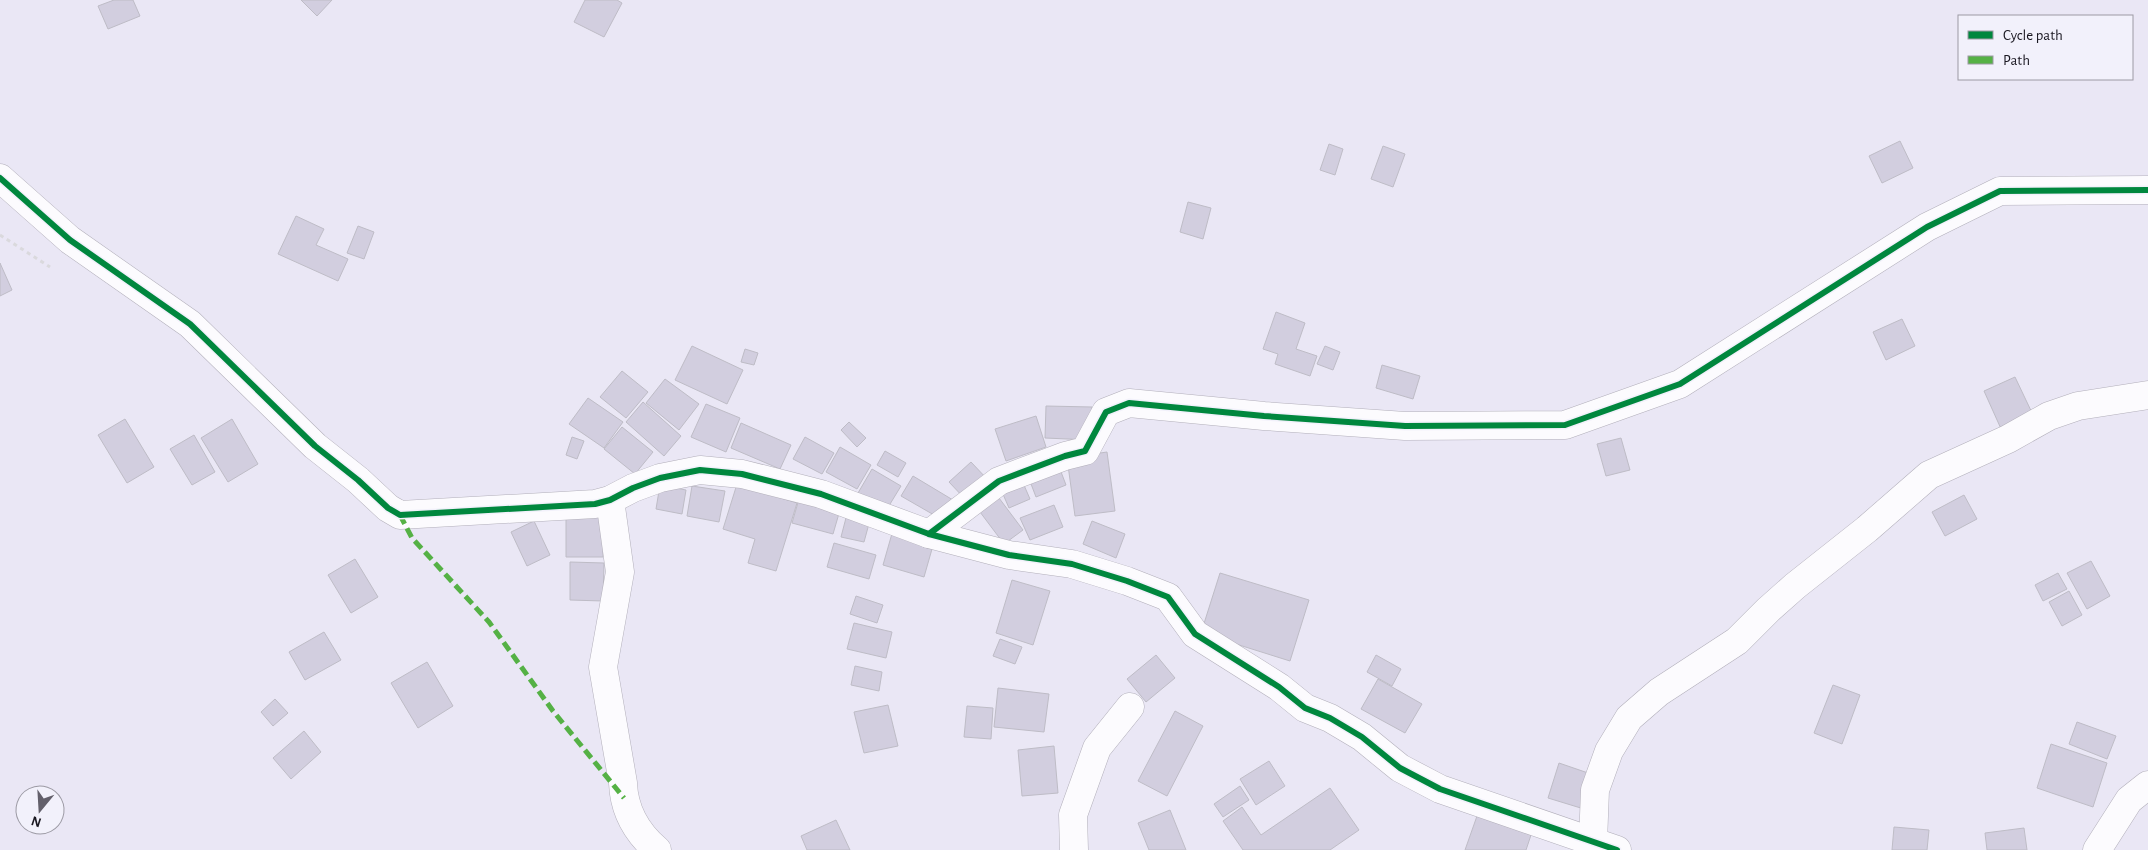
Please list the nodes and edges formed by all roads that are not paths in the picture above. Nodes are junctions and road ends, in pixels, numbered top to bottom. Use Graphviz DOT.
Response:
graph roads {
  1 [pos="0,178"];
  2 [pos="2148,190"];
  3 [pos="2148,395"];
  4 [pos="610,500"];
  5 [pos="929,534"];
  6 [pos="1130,707"];
  7 [pos="2148,785"];
  8 [pos="1551,839"];
  9 [pos="650,846"];
  10 [pos="1605,846"];
  11 [pos="1074,850"];
  12 [pos="2097,850"];
  1 -- 4 [label="street"];
  2 -- 5 [label="street"];
  3 -- 10 [label="street"];
  4 -- 5 [label="street"];
  4 -- 9 [label="street"];
  5 -- 8 [label="street"];
  6 -- 11 [label="street"];
  7 -- 12 [label="street"];
  8 -- 10 [label="street"];
}
